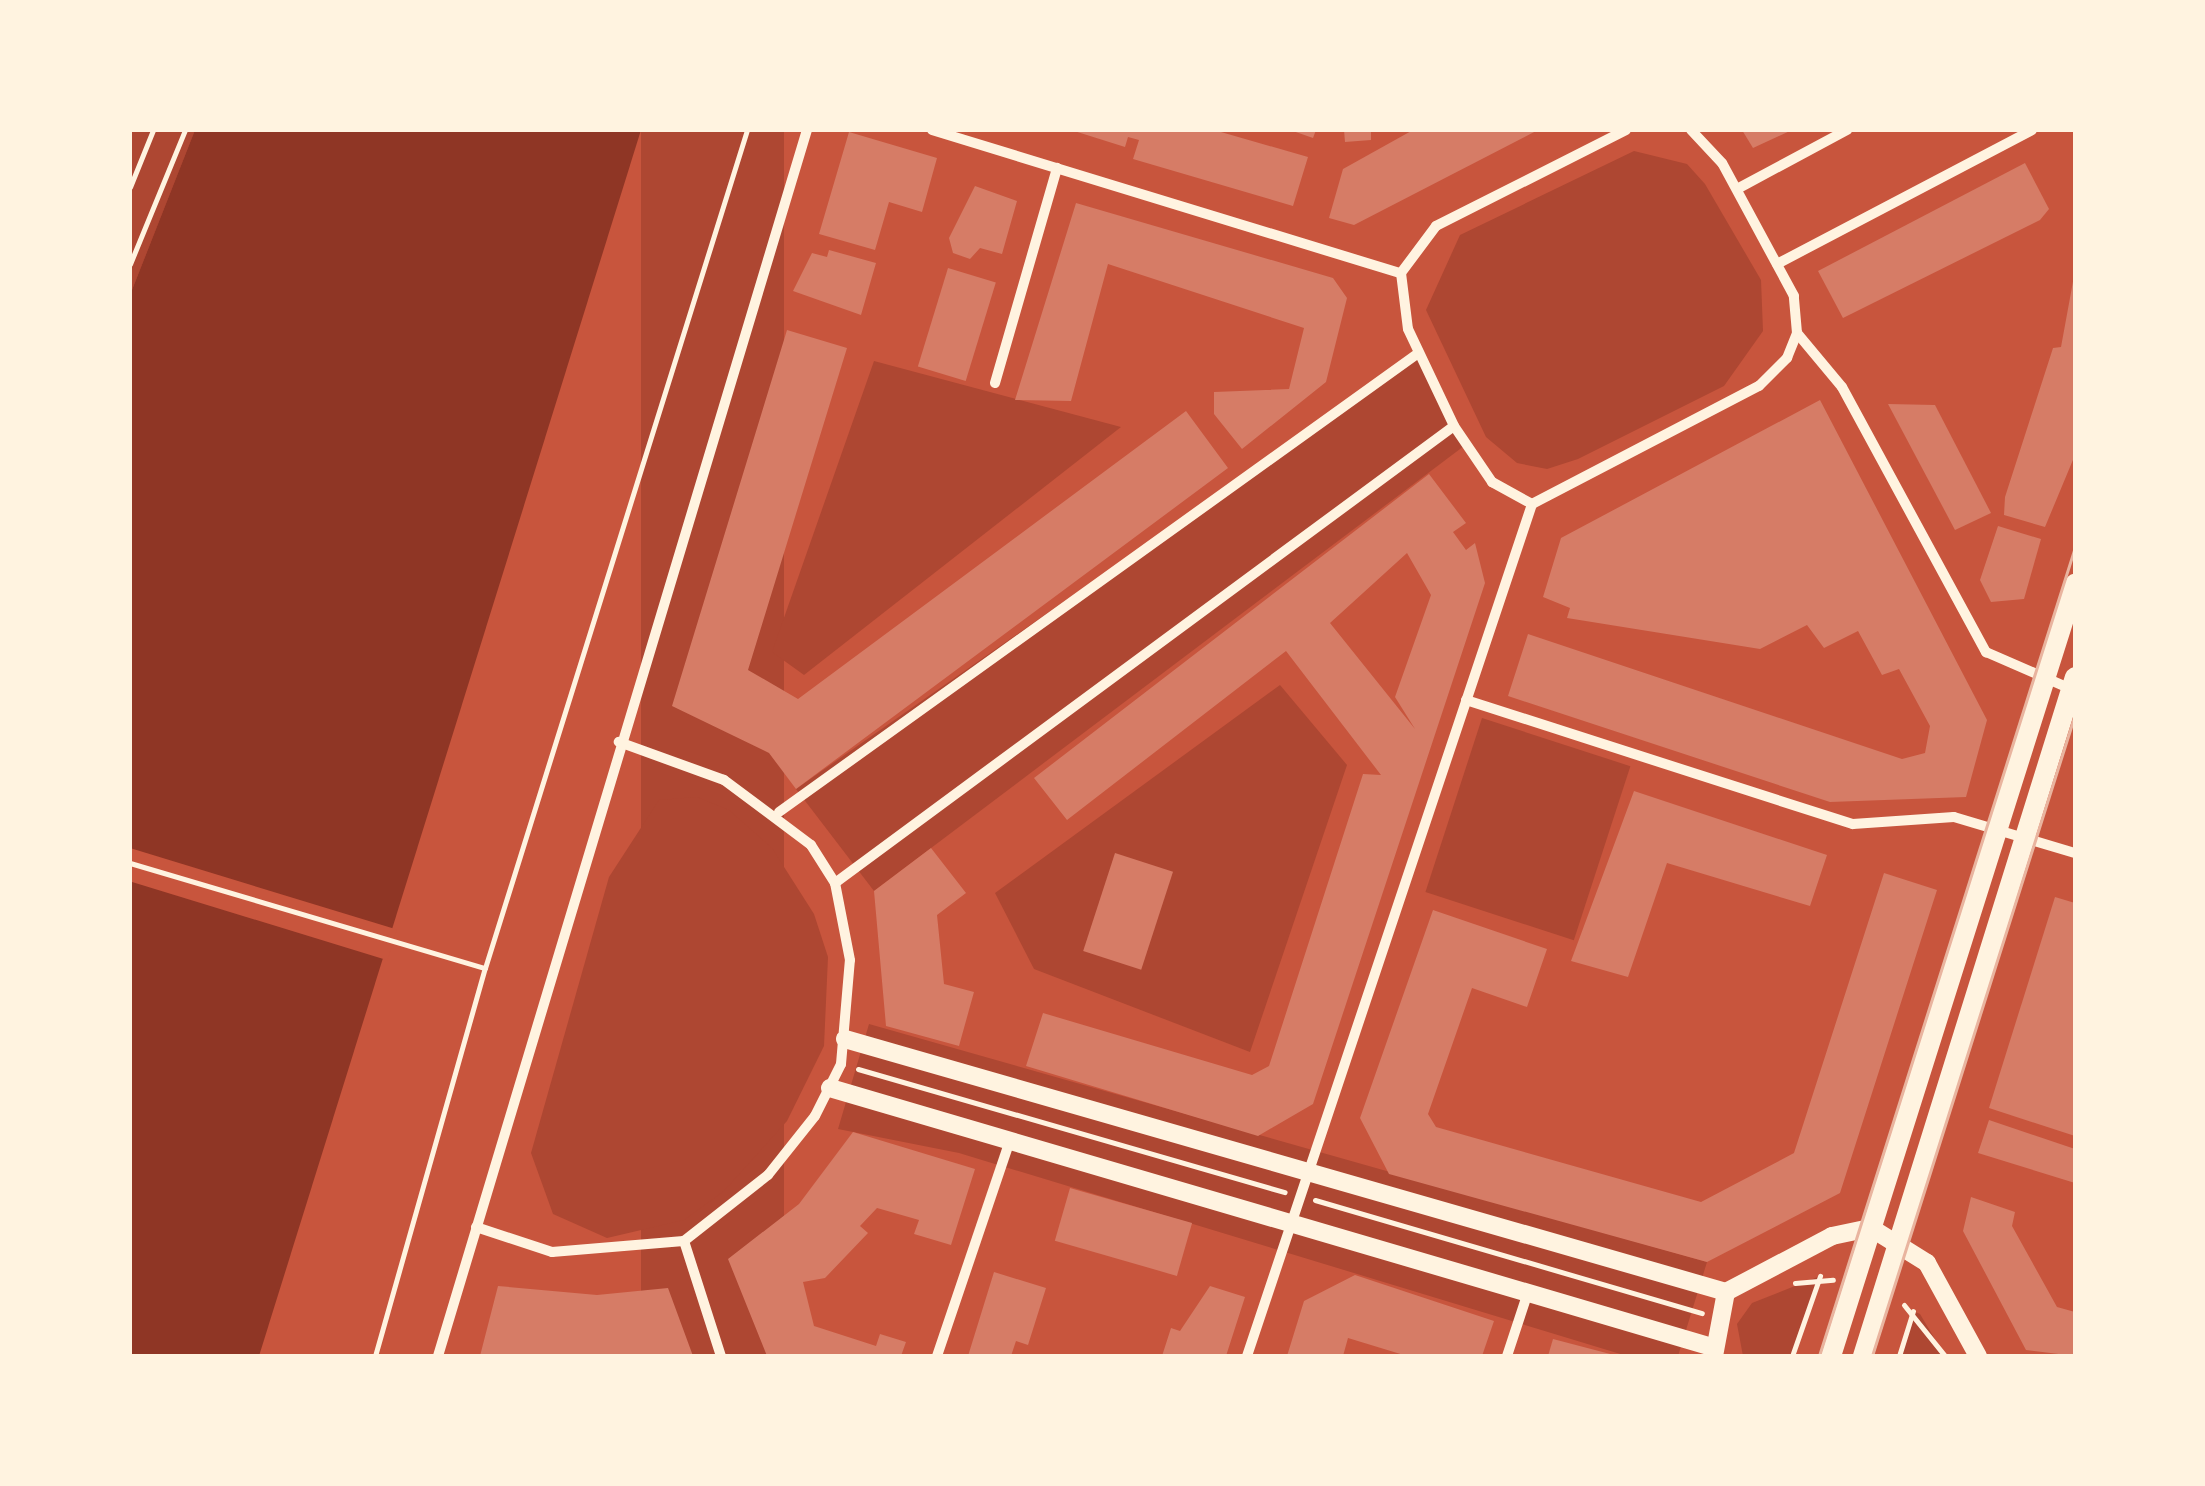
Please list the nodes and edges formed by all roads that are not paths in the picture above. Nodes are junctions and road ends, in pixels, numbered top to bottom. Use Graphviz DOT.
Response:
graph roads {
  1 [pos="808,130"];
  2 [pos="932,130"];
  3 [pos="1626,130"];
  4 [pos="1691,130"];
  5 [pos="1846,130"];
  6 [pos="2032,130"];
  7 [pos="1058,168"];
  8 [pos="1737,188"];
  9 [pos="1778,264"];
  10 [pos="1401,273"];
  11 [pos="1797,333"];
  12 [pos="1417,354"];
  13 [pos="995,383"];
  14 [pos="1454,426"];
  15 [pos="1532,504"];
  16 [pos="2075,584"];
  17 [pos="2045,680"];
  18 [pos="2073,683"];
  19 [pos="1466,700"];
  20 [pos="619,742"];
  21 [pos="779,812"];
  22 [pos="1998,829"];
  23 [pos="2024,837"];
  24 [pos="2075,853"];
  25 [pos="835,883"];
  26 [pos="845,1039"];
  27 [pos="830,1088"];
  28 [pos="1010,1140"];
  29 [pos="1308,1171"];
  30 [pos="1291,1221"];
  31 [pos="476,1227"];
  32 [pos="1871,1228"];
  33 [pos="1899,1237"];
  34 [pos="684,1242"];
  35 [pos="1726,1292"];
  36 [pos="1527,1295"];
  37 [pos="1712,1351"];
  38 [pos="438,1356"];
  39 [pos="721,1356"];
  40 [pos="937,1356"];
  41 [pos="1246,1356"];
  42 [pos="1507,1356"];
  43 [pos="1830,1356"];
  44 [pos="1862,1356"];
  45 [pos="1978,1356"];
  1 -- 20 [label="street"];
  2 -- 7 [label="street"];
  3 -- 10 [label="street"];
  4 -- 8 [label="street"];
  5 -- 8 [label="street"];
  6 -- 9 [label="street"];
  7 -- 10 [label="street"];
  7 -- 13 [label="street"];
  8 -- 9 [label="street"];
  9 -- 11 [label="street"];
  10 -- 12 [label="street"];
  11 -- 15 [label="street"];
  11 -- 17 [label="street"];
  12 -- 14 [label="street"];
  12 -- 21 [label="street"];
  14 -- 15 [label="street"];
  14 -- 25 [label="street"];
  15 -- 19 [label="street"];
  16 -- 17 [label="main road"];
  17 -- 18 [label="street"];
  17 -- 22 [label="main road"];
  18 -- 23 [label="main road"];
  19 -- 22 [label="street"];
  19 -- 29 [label="street"];
  20 -- 21 [label="street"];
  20 -- 31 [label="street"];
  21 -- 25 [label="street"];
  22 -- 23 [label="street"];
  22 -- 32 [label="main road"];
  23 -- 24 [label="street"];
  23 -- 33 [label="main road"];
  25 -- 26 [label="street"];
  26 -- 27 [label="street"];
  26 -- 29 [label="street"];
  27 -- 28 [label="street"];
  27 -- 34 [label="street"];
  28 -- 30 [label="street"];
  28 -- 40 [label="street"];
  29 -- 30 [label="street"];
  29 -- 35 [label="street"];
  30 -- 36 [label="street"];
  30 -- 41 [label="street"];
  31 -- 34 [label="street"];
  31 -- 38 [label="street"];
  32 -- 33 [label="street"];
  32 -- 35 [label="street"];
  32 -- 43 [label="main road"];
  33 -- 44 [label="main road"];
  33 -- 45 [label="street"];
  34 -- 39 [label="street"];
  35 -- 37 [label="street"];
  36 -- 37 [label="street"];
  36 -- 42 [label="street"];
}
